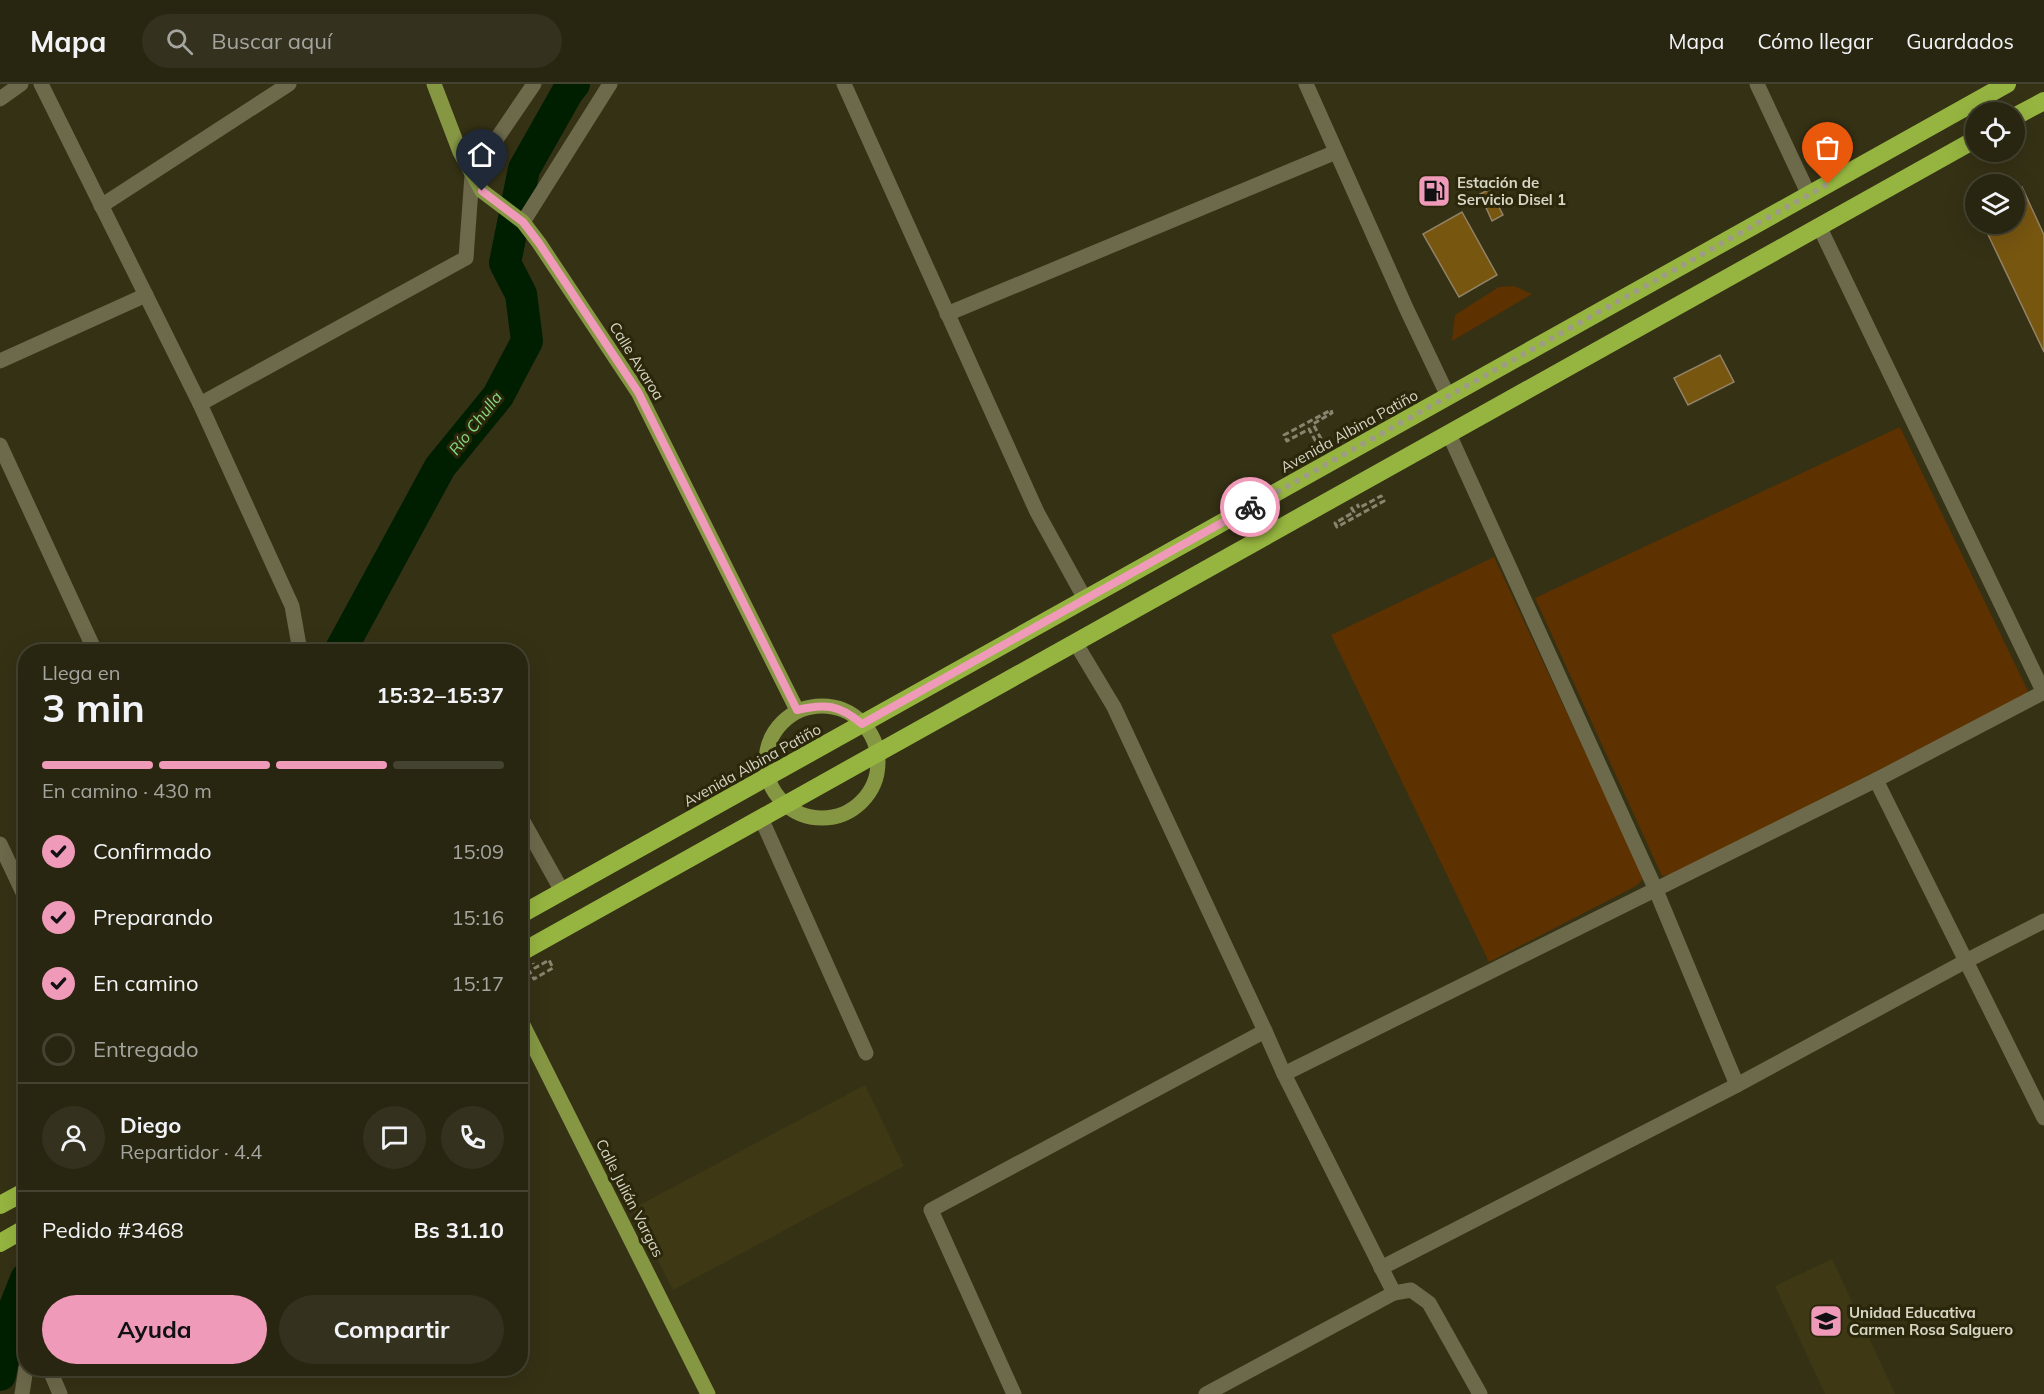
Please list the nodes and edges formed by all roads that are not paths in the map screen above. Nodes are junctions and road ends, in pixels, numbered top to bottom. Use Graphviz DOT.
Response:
graph roads {
  1 [pos="21,84"];
  2 [pos="41,84"];
  3 [pos="289,84"];
  4 [pos="434,84"];
  5 [pos="534,84"];
  6 [pos="610,84"];
  7 [pos="844,84"];
  8 [pos="1306,84"];
  9 [pos="1757,84"];
  10 [pos="2007,84"];
  11 [pos="0,99"];
  12 [pos="2044,101"];
  13 [pos="2025,111"];
  14 [pos="1965,145"];
  15 [pos="1336,152"];
  16 [pos="472,175"];
  17 [pos="1809,195"];
  18 [pos="101,206"];
  19 [pos="522,222"];
  20 [pos="1819,226"];
  21 [pos="146,295"];
  22 [pos="947,314"];
  23 [pos="0,361"];
  24 [pos="1448,396"];
  25 [pos="200,404"];
  26 [pos="1449,434"];
  27 [pos="0,445"];
  28 [pos="1084,599"];
  29 [pos="1075,642"];
  30 [pos="92,644"];
  31 [pos="299,644"];
  32 [pos="2044,692"];
  33 [pos="797,710"];
  34 [pos="862,724"];
  35 [pos="877,754"];
  36 [pos="767,777"];
  37 [pos="1876,780"];
  38 [pos="785,805"];
  39 [pos="761,818"];
  40 [pos="528,830"];
  41 [pos="0,844"];
  42 [pos="18,882"];
  43 [pos="1655,888"];
  44 [pos="562,891"];
  45 [pos="528,910"];
  46 [pos="2044,921"];
  47 [pos="528,948"];
  48 [pos="1966,961"];
  49 [pos="1265,1031"];
  50 [pos="528,1034"];
  51 [pos="866,1053"];
  52 [pos="1284,1074"];
  53 [pos="1737,1085"];
  54 [pos="2044,1118"];
  55 [pos="18,1195"];
  56 [pos="0,1205"];
  57 [pos="18,1233"];
  58 [pos="0,1243"];
  59 [pos="1381,1268"];
  60 [pos="1394,1293"];
  61 [pos="25,1376"];
  62 [pos="52,1376"];
  63 [pos="22,1394"];
  64 [pos="60,1394"];
  65 [pos="708,1394"];
  66 [pos="1014,1394"];
  67 [pos="1206,1394"];
  68 [pos="1480,1394"];
  1 -- 11 [label="street"];
  2 -- 18 [label="street"];
  3 -- 18 [label="street"];
  4 -- 16 [label="main road, Calle Avaroa"];
  5 -- 16 [label="street"];
  6 -- 19 [label="street"];
  7 -- 22 [label="street"];
  8 -- 15 [label="street"];
  9 -- 17 [label="street"];
  10 -- 17 [label="highway, Avenida Albina Patiño"];
  12 -- 13 [label="highway"];
  14 -- 20 [label="highway"];
  15 -- 22 [label="street"];
  15 -- 24 [label="street"];
  16 -- 19 [label="main road, Calle Avaroa"];
  16 -- 25 [label="street"];
  17 -- 24 [label="highway, Avenida Albina Patiño"];
  18 -- 21 [label="street"];
  19 -- 33 [label="main road, Calle Avaroa"];
  20 -- 26 [label="highway"];
  20 -- 32 [label="street"];
  21 -- 23 [label="street"];
  21 -- 25 [label="street"];
  22 -- 28 [label="street"];
  24 -- 28 [label="highway, Avenida Albina Patiño"];
  25 -- 31 [label="street"];
  26 -- 29 [label="highway"];
  26 -- 43 [label="street"];
  27 -- 30 [label="street"];
  28 -- 34 [label="highway, Avenida Albina Patiño"];
  29 -- 35 [label="highway"];
  29 -- 49 [label="street"];
  32 -- 37 [label="street"];
  33 -- 34 [label="main road"];
  33 -- 36 [label="main road"];
  34 -- 35 [label="main road"];
  34 -- 36 [label="highway, Avenida Albina Patiño"];
  35 -- 38 [label="highway"];
  35 -- 38 [label="main road"];
  36 -- 38 [label="main road"];
  36 -- 44 [label="highway, Avenida Albina Patiño"];
  37 -- 43 [label="street"];
  37 -- 48 [label="street"];
  38 -- 39 [label="highway"];
  39 -- 47 [label="highway"];
  39 -- 51 [label="street"];
  40 -- 44 [label="street"];
  41 -- 42 [label="street"];
  43 -- 52 [label="street"];
  43 -- 53 [label="street"];
  44 -- 45 [label="highway, Avenida Albina Patiño"];
  46 -- 48 [label="street"];
  48 -- 53 [label="street"];
  48 -- 54 [label="street"];
  49 -- 52 [label="street"];
  49 -- 66 [label="street"];
  50 -- 65 [label="main road, Calle Julián Vargas"];
  52 -- 59 [label="street"];
  53 -- 59 [label="street"];
  55 -- 56 [label="highway"];
  57 -- 58 [label="highway"];
  59 -- 60 [label="street"];
  60 -- 67 [label="street"];
  60 -- 68 [label="street"];
  61 -- 63 [label="street"];
  62 -- 64 [label="street"];
}
